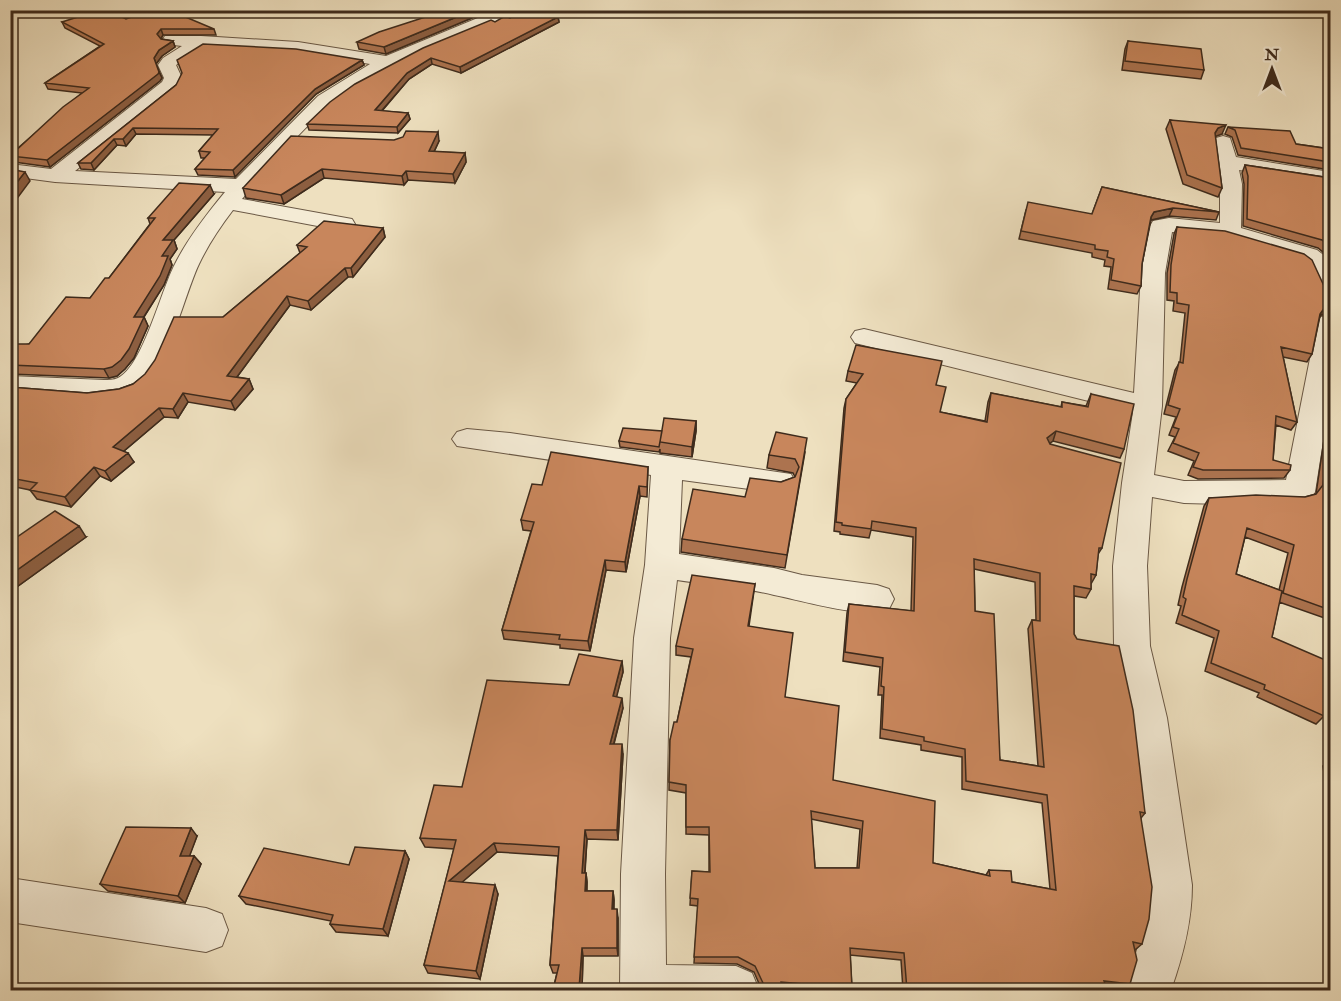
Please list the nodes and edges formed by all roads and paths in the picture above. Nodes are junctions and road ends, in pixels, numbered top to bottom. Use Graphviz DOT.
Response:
graph roads {
  1 [pos="513,10"];
  2 [pos="171,40"];
  3 [pos="201,41"];
  4 [pos="390,62"];
  5 [pos="287,137"];
  6 [pos="309,138"];
  7 [pos="10,170"];
  8 [pos="55,176"];
  9 [pos="1330,178"];
  10 [pos="236,195"];
  11 [pos="344,224"];
  12 [pos="1224,230"];
  13 [pos="1330,288"];
  14 [pos="1330,323"];
  15 [pos="864,337"];
  16 [pos="10,385"];
  17 [pos="1148,406"];
  18 [pos="466,440"];
  19 [pos="667,467"];
  20 [pos="780,482"];
  21 [pos="1137,483"];
  22 [pos="662,565"];
  23 [pos="877,599"];
  24 [pos="10,900"];
  25 [pos="206,930"];
  26 [pos="644,989"];
  27 [pos="736,990"];
  28 [pos="1148,990"];
  1 -- 4 [label="street"];
  2 -- 3 [label="street"];
  3 -- 4 [label="street"];
  3 -- 8 [label="street"];
  4 -- 5 [label="street"];
  5 -- 6 [label="street"];
  5 -- 10 [label="street"];
  7 -- 8 [label="street"];
  8 -- 10 [label="street"];
  9 -- 12 [label="street"];
  10 -- 11 [label="street"];
  10 -- 16 [label="street"];
  12 -- 13 [label="street"];
  12 -- 17 [label="street"];
  14 -- 21 [label="street"];
  15 -- 17 [label="street"];
  17 -- 21 [label="street"];
  18 -- 19 [label="street"];
  19 -- 20 [label="street"];
  19 -- 22 [label="street"];
  21 -- 28 [label="street"];
  22 -- 23 [label="street"];
  22 -- 26 [label="street"];
  24 -- 25 [label="street"];
  26 -- 27 [label="street"];
}
